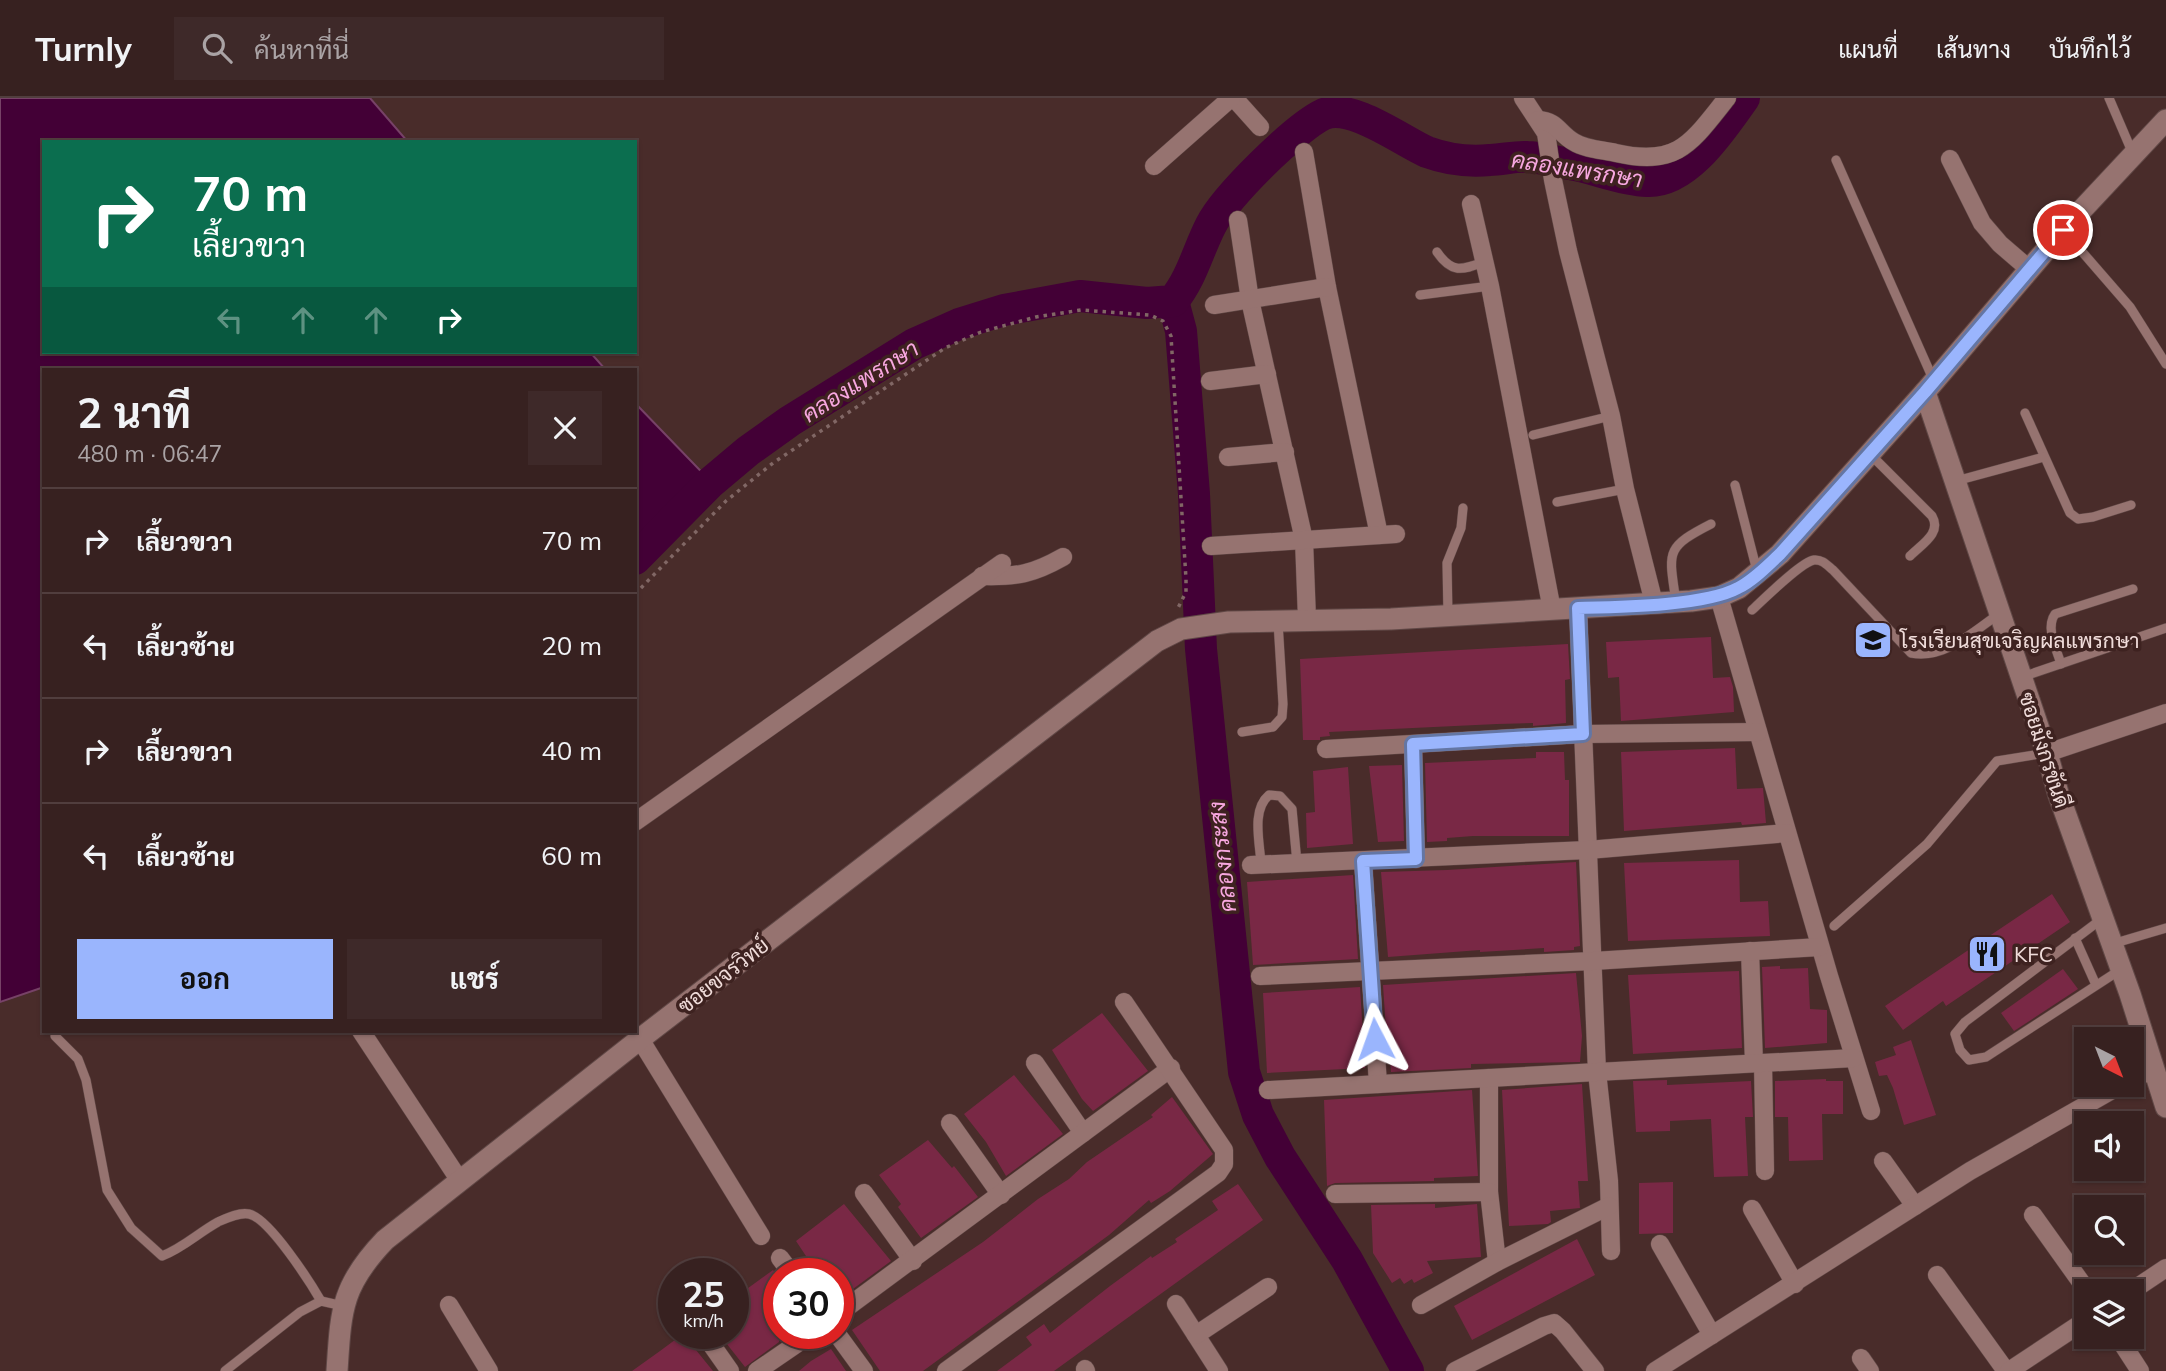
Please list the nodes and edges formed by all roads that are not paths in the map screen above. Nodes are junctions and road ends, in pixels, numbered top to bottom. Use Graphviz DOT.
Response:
graph roads {
  1 [pos="1233,98"];
  2 [pos="1523,98"];
  3 [pos="1727,98"];
  4 [pos="2109,98"];
  5 [pos="2166,120"];
  6 [pos="1542,126"];
  7 [pos="1261,127"];
  8 [pos="1304,152"];
  9 [pos="2134,155"];
  10 [pos="1950,159"];
  11 [pos="1836,160"];
  12 [pos="1154,166"];
  13 [pos="1471,204"];
  14 [pos="1238,220"];
  15 [pos="2063,230"];
  16 [pos="1437,252"];
  17 [pos="1484,262"];
  18 [pos="2029,270"];
  19 [pos="1490,286"];
  20 [pos="1327,287"];
  21 [pos="1420,295"];
  22 [pos="1250,300"];
  23 [pos="1214,305"];
  24 [pos="2166,364"];
  25 [pos="1267,374"];
  26 [pos="1210,381"];
  27 [pos="1929,386"];
  28 [pos="2025,413"];
  29 [pos="1611,416"];
  30 [pos="1533,435"];
  31 [pos="1285,453"];
  32 [pos="1870,454"];
  33 [pos="1228,457"];
  34 [pos="2044,457"];
  35 [pos="1956,481"];
  36 [pos="1735,485"];
  37 [pos="1625,488"];
  38 [pos="1557,502"];
  39 [pos="2131,505"];
  40 [pos="1462,508"];
  41 [pos="1711,524"];
  42 [pos="1304,540"];
  43 [pos="1211,547"];
  44 [pos="1910,556"];
  45 [pos="1063,557"];
  46 [pos="1002,563"];
  47 [pos="1758,575"];
  48 [pos="982,576"];
  49 [pos="2133,589"];
  50 [pos="1718,597"];
  51 [pos="1676,602"];
  52 [pos="1654,603"];
  53 [pos="1578,608"];
  54 [pos="1552,610"];
  55 [pos="1752,610"];
  56 [pos="2001,613"];
  57 [pos="1448,616"];
  58 [pos="1307,619"];
  59 [pos="1278,620"];
  60 [pos="2166,628"];
  61 [pos="2061,664"];
  62 [pos="2022,677"];
  63 [pos="2166,713"];
  64 [pos="1242,732"];
  65 [pos="1758,732"];
  66 [pos="1583,734"];
  67 [pos="1413,744"];
  68 [pos="1326,748"];
  69 [pos="2047,752"];
  70 [pos="637,821"];
  71 [pos="1787,833"];
  72 [pos="1588,850"];
  73 [pos="1416,859"];
  74 [pos="1363,861"];
  75 [pos="1297,863"];
  76 [pos="1256,865"];
  77 [pos="2103,918"];
  78 [pos="1835,926"];
  79 [pos="2166,928"];
  80 [pos="2075,938"];
  81 [pos="2112,944"];
  82 [pos="1820,947"];
  83 [pos="1750,951"];
  84 [pos="1593,961"];
  85 [pos="2121,968"];
  86 [pos="1370,971"];
  87 [pos="1260,976"];
  88 [pos="2096,985"];
  89 [pos="1124,1002"];
  90 [pos="362,1033"];
  91 [pos="55,1036"];
  92 [pos="640,1039"];
  93 [pos="1854,1058"];
  94 [pos="1035,1063"];
  95 [pos="1759,1063"];
  96 [pos="2160,1066"];
  97 [pos="1171,1068"];
  98 [pos="1597,1072"];
  99 [pos="2144,1074"];
  100 [pos="1489,1078"];
  101 [pos="1378,1084"];
  102 [pos="1268,1090"];
  103 [pos="2100,1097"];
  104 [pos="2166,1107"];
  105 [pos="1871,1111"];
  106 [pos="950,1123"];
  107 [pos="1083,1133"];
  108 [pos="1883,1161"];
  109 [pos="1765,1171"];
  110 [pos="460,1181"];
  111 [pos="1489,1192"];
  112 [pos="864,1193"];
  113 [pos="1335,1194"];
  114 [pos="1001,1195"];
  115 [pos="1609,1206"];
  116 [pos="1916,1206"];
  117 [pos="1752,1209"];
  118 [pos="2033,1215"];
  119 [pos="761,1236"];
  120 [pos="1660,1244"];
  121 [pos="1611,1251"];
  122 [pos="913,1261"];
  123 [pos="1497,1262"];
  124 [pos="2166,1268"];
  125 [pos="1937,1275"];
  126 [pos="2079,1279"];
  127 [pos="2144,1283"];
  128 [pos="1795,1284"];
  129 [pos="1268,1287"];
  130 [pos="321,1301"];
  131 [pos="854,1303"];
  132 [pos="1175,1304"];
  133 [pos="1421,1304"];
  134 [pos="449,1305"];
  135 [pos="343,1306"];
  136 [pos="2074,1328"];
  137 [pos="1196,1335"];
  138 [pos="1712,1335"];
  139 [pos="715,1349"];
  140 [pos="789,1349"];
  141 [pos="848,1349"];
  142 [pos="2126,1349"];
  143 [pos="225,1371"];
  144 [pos="337,1371"];
  145 [pos="489,1371"];
  146 [pos="730,1371"];
  147 [pos="757,1371"];
  148 [pos="864,1371"];
  149 [pos="946,1371"];
  150 [pos="1219,1371"];
  151 [pos="1455,1371"];
  152 [pos="1595,1371"];
  153 [pos="1655,1371"];
  154 [pos="2007,1371"];
  155 [pos="2140,1371"];
  1 -- 7 [label="street"];
  1 -- 12 [label="street"];
  2 -- 6 [label="street"];
  3 -- 6 [label="street"];
  4 -- 9 [label="lane"];
  5 -- 9 [label="street"];
  6 -- 29 [label="street"];
  8 -- 20 [label="street"];
  9 -- 15 [label="street"];
  10 -- 18 [label="street"];
  11 -- 27 [label="lane"];
  13 -- 17 [label="street"];
  14 -- 22 [label="street"];
  15 -- 18 [label="street"];
  15 -- 24 [label="lane"];
  16 -- 17 [label="lane"];
  17 -- 19 [label="street"];
  18 -- 27 [label="street"];
  19 -- 21 [label="lane"];
  19 -- 54 [label="street"];
  20 -- 22 [label="street"];
  20 -- 42 [label="street"];
  22 -- 23 [label="street"];
  22 -- 25 [label="street"];
  25 -- 26 [label="street"];
  25 -- 31 [label="street"];
  27 -- 32 [label="street"];
  27 -- 35 [label="street, ซอยมังกรขันดี"];
  28 -- 34 [label="lane"];
  29 -- 30 [label="lane"];
  29 -- 37 [label="street"];
  31 -- 33 [label="street"];
  31 -- 42 [label="street"];
  32 -- 44 [label="lane"];
  32 -- 47 [label="street"];
  34 -- 35 [label="lane"];
  34 -- 39 [label="lane"];
  35 -- 56 [label="street, ซอยมังกรขันดี"];
  36 -- 47 [label="lane"];
  37 -- 38 [label="lane"];
  37 -- 52 [label="street"];
  40 -- 57 [label="lane"];
  41 -- 51 [label="lane"];
  42 -- 43 [label="street"];
  42 -- 58 [label="street"];
  45 -- 48 [label="street"];
  46 -- 48 [label="street"];
  47 -- 50 [label="street"];
  48 -- 70 [label="street"];
  49 -- 61 [label="lane"];
  50 -- 51 [label="street"];
  50 -- 65 [label="street"];
  51 -- 52 [label="street"];
  52 -- 53 [label="street"];
  53 -- 54 [label="street"];
  53 -- 66 [label="street"];
  54 -- 57 [label="street"];
  55 -- 56 [label="lane"];
  56 -- 62 [label="street, ซอยมังกรขันดี"];
  57 -- 58 [label="street"];
  58 -- 59 [label="street"];
  59 -- 64 [label="lane"];
  59 -- 92 [label="street, ซอยขจรวิทย์"];
  60 -- 61 [label="lane"];
  61 -- 62 [label="lane"];
  62 -- 69 [label="street, ซอยมังกรขันดี"];
  63 -- 69 [label="street"];
  65 -- 66 [label="street"];
  65 -- 71 [label="street"];
  66 -- 67 [label="street"];
  66 -- 72 [label="street"];
  67 -- 68 [label="street"];
  67 -- 73 [label="street"];
  69 -- 77 [label="street, ซอยมังกรขันดี"];
  69 -- 78 [label="lane"];
  71 -- 72 [label="street"];
  71 -- 82 [label="street"];
  72 -- 73 [label="street"];
  72 -- 84 [label="street"];
  73 -- 74 [label="street"];
  74 -- 75 [label="street"];
  74 -- 86 [label="street"];
  75 -- 76 [label="street"];
  75 -- 76 [label="lane"];
  77 -- 80 [label="lane"];
  77 -- 81 [label="street, ซอยมังกรขันดี"];
  79 -- 81 [label="lane"];
  80 -- 88 [label="lane"];
  80 -- 88 [label="lane"];
  81 -- 85 [label="street, ซอยมังกรขันดี"];
  82 -- 83 [label="street"];
  82 -- 93 [label="street"];
  83 -- 84 [label="street"];
  83 -- 95 [label="street"];
  84 -- 86 [label="street"];
  84 -- 98 [label="street"];
  85 -- 88 [label="lane"];
  85 -- 96 [label="street, ซอยมังกรขันดี"];
  86 -- 87 [label="street"];
  86 -- 101 [label="street"];
  89 -- 97 [label="street"];
  90 -- 110 [label="street"];
  91 -- 130 [label="lane"];
  92 -- 110 [label="street, ซอยขจรวิทย์"];
  92 -- 119 [label="street"];
  93 -- 95 [label="street"];
  93 -- 105 [label="street"];
  94 -- 107 [label="street"];
  95 -- 98 [label="street"];
  95 -- 109 [label="street"];
  96 -- 99 [label="street"];
  96 -- 104 [label="street, ซอยมังกรขันดี"];
  97 -- 107 [label="street"];
  97 -- 149 [label="street"];
  98 -- 100 [label="street"];
  98 -- 115 [label="street"];
  100 -- 101 [label="street"];
  100 -- 111 [label="street"];
  101 -- 102 [label="street"];
  103 -- 116 [label="street"];
  106 -- 114 [label="street"];
  107 -- 114 [label="street"];
  108 -- 116 [label="street"];
  110 -- 135 [label="street, ซอยขจรวิทย์"];
  111 -- 113 [label="street"];
  111 -- 123 [label="street"];
  112 -- 122 [label="street"];
  114 -- 122 [label="street"];
  115 -- 121 [label="street"];
  115 -- 123 [label="street"];
  116 -- 128 [label="street"];
  117 -- 128 [label="street"];
  118 -- 126 [label="street"];
  120 -- 138 [label="street"];
  122 -- 131 [label="street"];
  123 -- 133 [label="street"];
  124 -- 127 [label="street"];
  125 -- 154 [label="street"];
  128 -- 138 [label="street"];
  129 -- 137 [label="street"];
  130 -- 135 [label="lane"];
  130 -- 143 [label="lane"];
  132 -- 137 [label="street"];
  134 -- 145 [label="street"];
  135 -- 144 [label="street, ซอยขจรวิทย์"];
  136 -- 154 [label="street"];
  137 -- 150 [label="street"];
  138 -- 153 [label="street"];
  139 -- 146 [label="street"];
  140 -- 147 [label="street"];
  141 -- 148 [label="street"];
  142 -- 155 [label="street"];
  151 -- 152 [label="street"];
}
